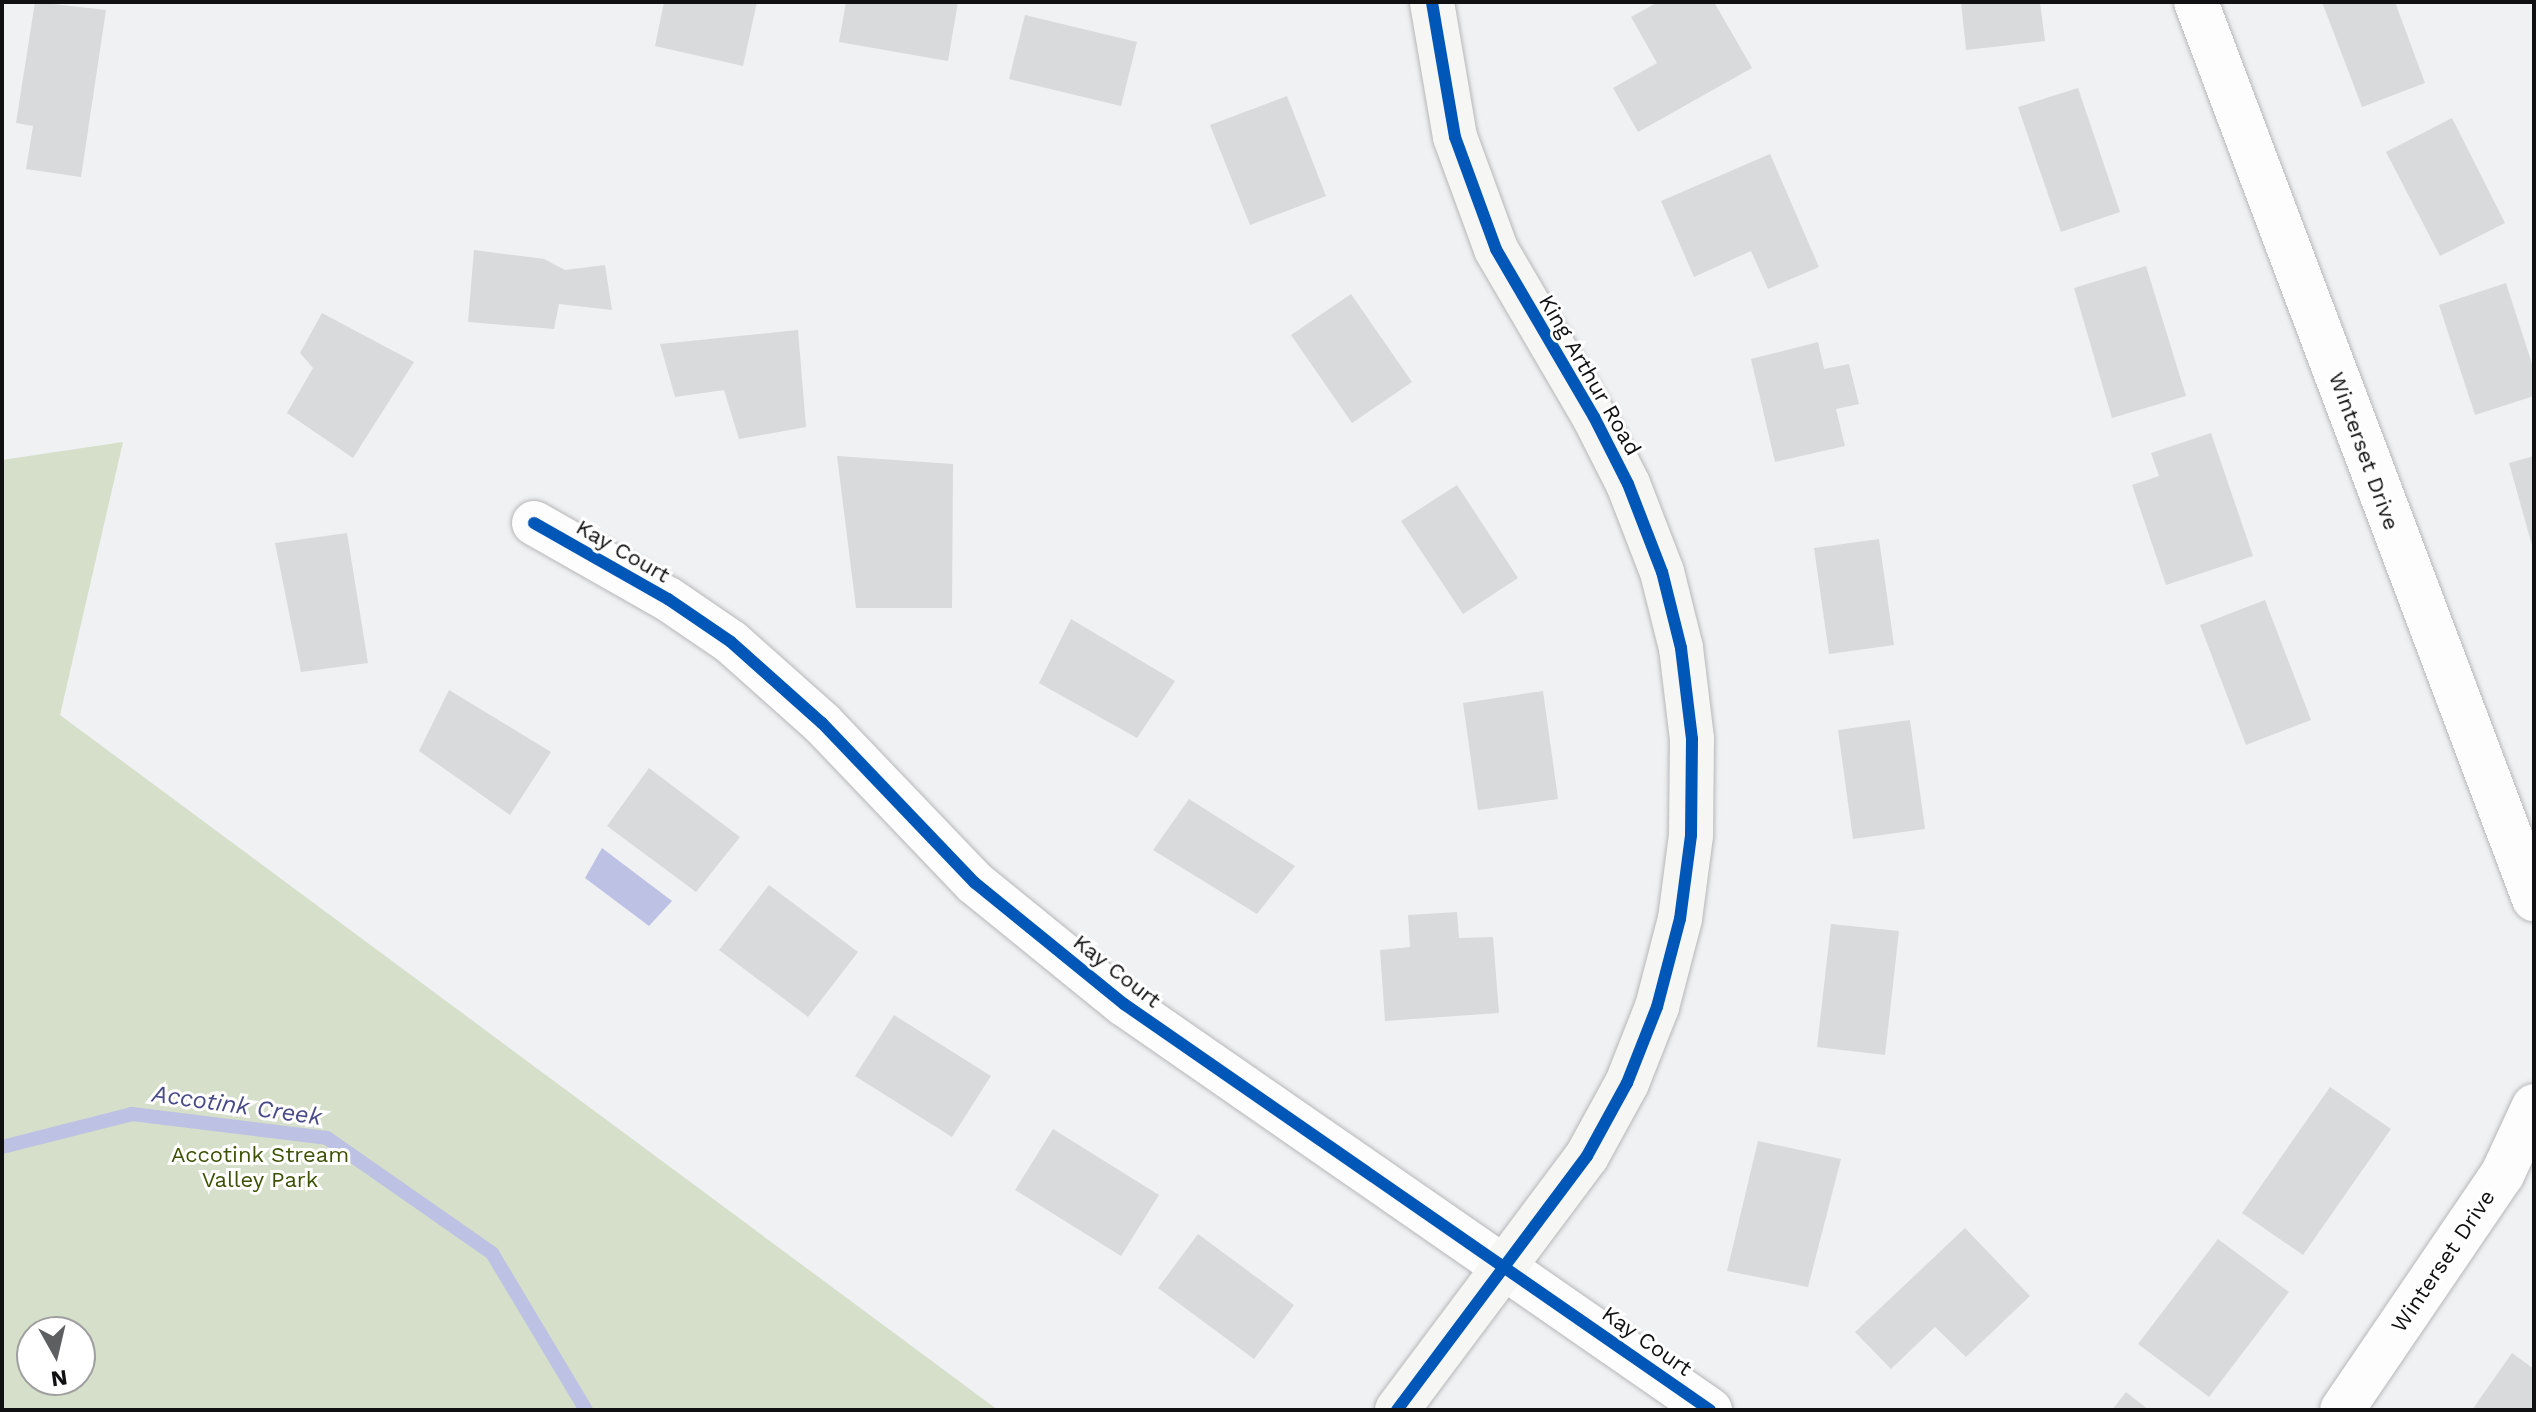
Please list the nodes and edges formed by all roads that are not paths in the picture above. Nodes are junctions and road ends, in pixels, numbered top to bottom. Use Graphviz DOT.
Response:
graph roads {
  1 [pos="1432,2"];
  2 [pos="2196,2"];
  3 [pos="534,523"];
  4 [pos="2534,899"];
  5 [pos="2534,1106"];
  6 [pos="1506,1268"];
  7 [pos="1397,1410"];
  8 [pos="1710,1410"];
  9 [pos="2342,1410"];
  1 -- 6 [label="street, King Arthur Road"];
  2 -- 4 [label="street, Winterset Drive"];
  3 -- 6 [label="street, Kay Court"];
  5 -- 9 [label="street, Winterset Drive"];
  6 -- 7 [label="street, King Arthur Road"];
  6 -- 8 [label="street, Kay Court"];
}
